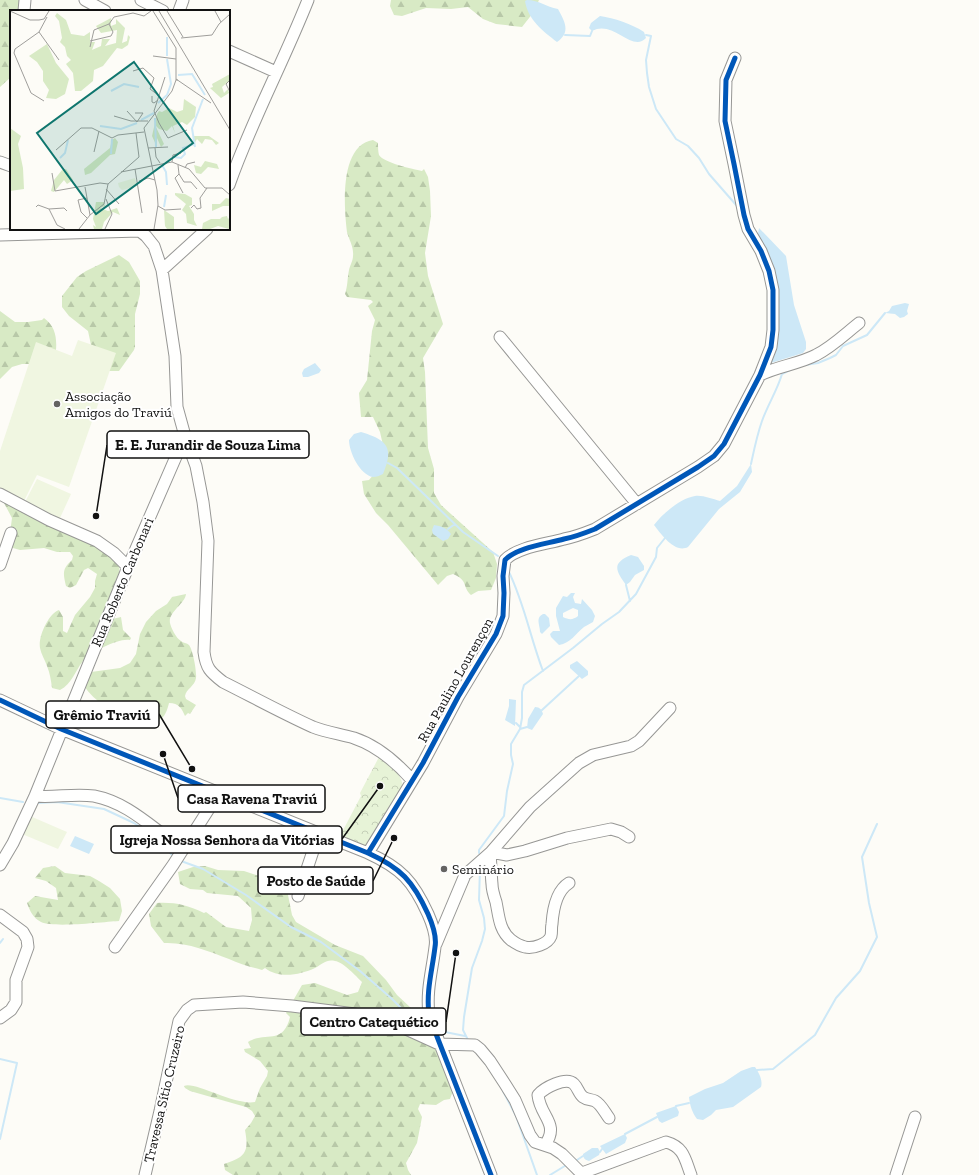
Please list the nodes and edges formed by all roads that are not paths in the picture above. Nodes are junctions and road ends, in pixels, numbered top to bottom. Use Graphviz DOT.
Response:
graph roads {
  1 [pos="25,0"];
  2 [pos="85,0"];
  3 [pos="141,0"];
  4 [pos="184,0"];
  5 [pos="308,0"];
  6 [pos="24,10"];
  7 [pos="103,10"];
  8 [pos="161,10"];
  9 [pos="179,10"];
  10 [pos="230,51"];
  11 [pos="735,58"];
  12 [pos="276,72"];
  13 [pos="0,162"];
  14 [pos="10,166"];
  15 [pos="230,183"];
  16 [pos="138,230"];
  17 [pos="206,230"];
  18 [pos="0,235"];
  19 [pos="163,275"];
  20 [pos="859,324"];
  21 [pos="500,337"];
  22 [pos="760,375"];
  23 [pos="185,436"];
  24 [pos="0,494"];
  25 [pos="637,504"];
  26 [pos="11,533"];
  27 [pos="0,565"];
  28 [pos="128,567"];
  29 [pos="0,700"];
  30 [pos="670,708"];
  31 [pos="61,729"];
  32 [pos="412,780"];
  33 [pos="219,793"];
  34 [pos="35,796"];
  35 [pos="319,833"];
  36 [pos="629,837"];
  37 [pos="185,847"];
  38 [pos="368,853"];
  39 [pos="491,853"];
  40 [pos="0,866"];
  41 [pos="569,883"];
  42 [pos="298,896"];
  43 [pos="0,915"];
  44 [pos="436,945"];
  45 [pos="114,947"];
  46 [pos="0,1018"];
  47 [pos="439,1044"];
  48 [pos="915,1117"];
  49 [pos="609,1118"];
  50 [pos="545,1146"];
  51 [pos="583,1174"];
  52 [pos="145,1175"];
  53 [pos="491,1175"];
  54 [pos="691,1175"];
  55 [pos="896,1175"];
  1 -- 6 [label="street"];
  2 -- 7 [label="street"];
  3 -- 8 [label="street"];
  4 -- 9 [label="street"];
  5 -- 12 [label="street"];
  10 -- 12 [label="street"];
  11 -- 22 [label="street, Rua Paulino Lourençon"];
  12 -- 15 [label="street"];
  13 -- 14 [label="street"];
  16 -- 18 [label="street"];
  16 -- 19 [label="street"];
  17 -- 19 [label="street"];
  19 -- 23 [label="street"];
  20 -- 22 [label="street"];
  21 -- 25 [label="street"];
  22 -- 25 [label="street, Rua Paulino Lourençon"];
  23 -- 28 [label="street, Rua Roberto Carbonari"];
  23 -- 32 [label="street"];
  24 -- 28 [label="street"];
  25 -- 32 [label="street, Rua Paulino Lourençon"];
  26 -- 27 [label="street"];
  28 -- 31 [label="street, Rua Roberto Carbonari"];
  29 -- 31 [label="street"];
  30 -- 39 [label="street"];
  31 -- 33 [label="street"];
  31 -- 34 [label="street, Rua Roberto Carbonari"];
  32 -- 38 [label="street, Rua Paulino Lourençon"];
  33 -- 35 [label="street"];
  33 -- 37 [label="street"];
  34 -- 37 [label="street"];
  34 -- 40 [label="street, Rua Roberto Carbonari"];
  35 -- 38 [label="street"];
  35 -- 42 [label="street"];
  36 -- 39 [label="street"];
  37 -- 45 [label="street"];
  38 -- 44 [label="street"];
  39 -- 41 [label="street"];
  39 -- 44 [label="street"];
  43 -- 46 [label="street"];
  44 -- 47 [label="street"];
  47 -- 50 [label="street"];
  47 -- 52 [label="street, Travessa Sítio Cruzeiro"];
  47 -- 53 [label="street"];
  48 -- 55 [label="street"];
  49 -- 50 [label="street"];
  50 -- 51 [label="street"];
  51 -- 54 [label="street"];
}
